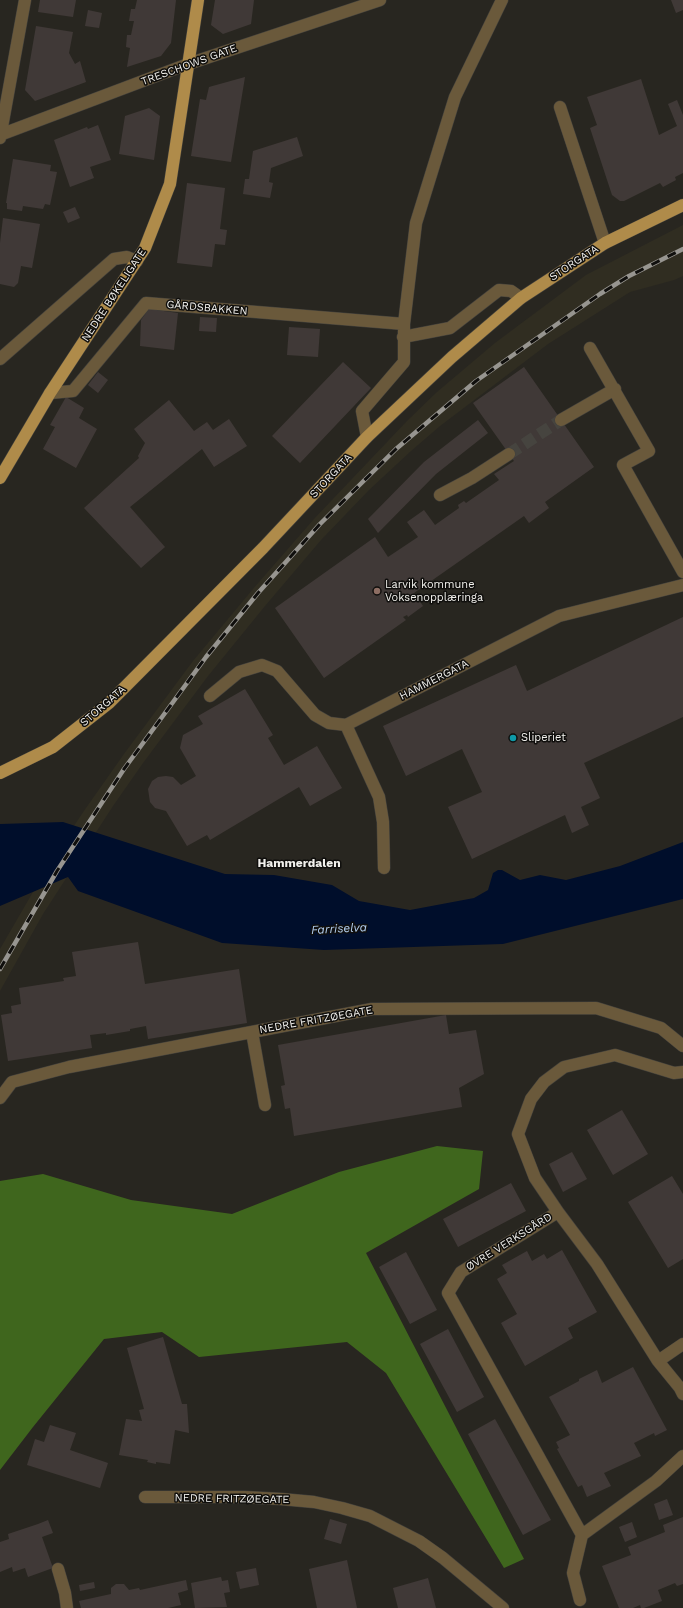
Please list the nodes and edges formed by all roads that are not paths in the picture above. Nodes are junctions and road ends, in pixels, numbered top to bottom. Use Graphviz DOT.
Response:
graph roads {
  1 [pos="25,0"];
  2 [pos="198,0"];
  3 [pos="380,0"];
  4 [pos="502,0"];
  5 [pos="188,64"];
  6 [pos="560,107"];
  7 [pos="0,136"];
  8 [pos="683,205"];
  9 [pos="605,243"];
  10 [pos="137,261"];
  11 [pos="521,298"];
  12 [pos="404,324"];
  13 [pos="403,337"];
  14 [pos="590,348"];
  15 [pos="0,359"];
  16 [pos="615,389"];
  17 [pos="50,394"];
  18 [pos="561,420"];
  19 [pos="367,437"];
  20 [pos="509,454"];
  21 [pos="0,478"];
  22 [pos="440,494"];
  23 [pos="683,572"];
  24 [pos="683,585"];
  25 [pos="210,696"];
  26 [pos="346,725"];
  27 [pos="0,773"];
  28 [pos="384,868"];
  29 [pos="252,1032"];
  30 [pos="683,1046"];
  31 [pos="683,1072"];
  32 [pos="0,1098"];
  33 [pos="265,1105"];
  34 [pos="558,1212"];
  35 [pos="683,1344"];
  36 [pos="658,1361"];
  37 [pos="683,1394"];
  38 [pos="683,1456"];
  39 [pos="145,1497"];
  40 [pos="582,1535"];
  41 [pos="58,1569"];
  42 [pos="580,1600"];
  43 [pos="67,1608"];
  44 [pos="503,1608"];
  1 -- 7 [label="street"];
  2 -- 5 [label="main road, NEDRE BØKELIGATE"];
  3 -- 5 [label="street, TRESCHOWS GATE"];
  4 -- 12 [label="street"];
  5 -- 7 [label="street, TRESCHOWS GATE"];
  5 -- 10 [label="main road, NEDRE BØKELIGATE"];
  6 -- 9 [label="street"];
  8 -- 9 [label="main road, STORGATA"];
  9 -- 11 [label="main road, STORGATA"];
  10 -- 15 [label="street"];
  10 -- 17 [label="main road, NEDRE BØKELIGATE"];
  11 -- 13 [label="street"];
  11 -- 19 [label="main road, STORGATA"];
  12 -- 13 [label="street"];
  12 -- 17 [label="street, GÅRDSBAKKEN"];
  13 -- 19 [label="street"];
  14 -- 16 [label="street"];
  16 -- 18 [label="street"];
  16 -- 23 [label="street"];
  17 -- 21 [label="main road, NEDRE BØKELIGATE"];
  19 -- 27 [label="main road, STORGATA"];
  20 -- 22 [label="street"];
  24 -- 26 [label="street, HAMMERGATA"];
  25 -- 26 [label="street"];
  26 -- 28 [label="street"];
  29 -- 30 [label="street, NEDRE FRITZØEGATE"];
  29 -- 32 [label="street, NEDRE FRITZØEGATE"];
  29 -- 33 [label="street"];
  31 -- 34 [label="street"];
  34 -- 36 [label="street"];
  34 -- 40 [label="street, ØVRE VERKSGÅRD"];
  35 -- 36 [label="street"];
  36 -- 37 [label="street"];
  38 -- 40 [label="street"];
  39 -- 44 [label="street, NEDRE FRITZØEGATE"];
  40 -- 42 [label="street"];
  41 -- 43 [label="street"];
}
